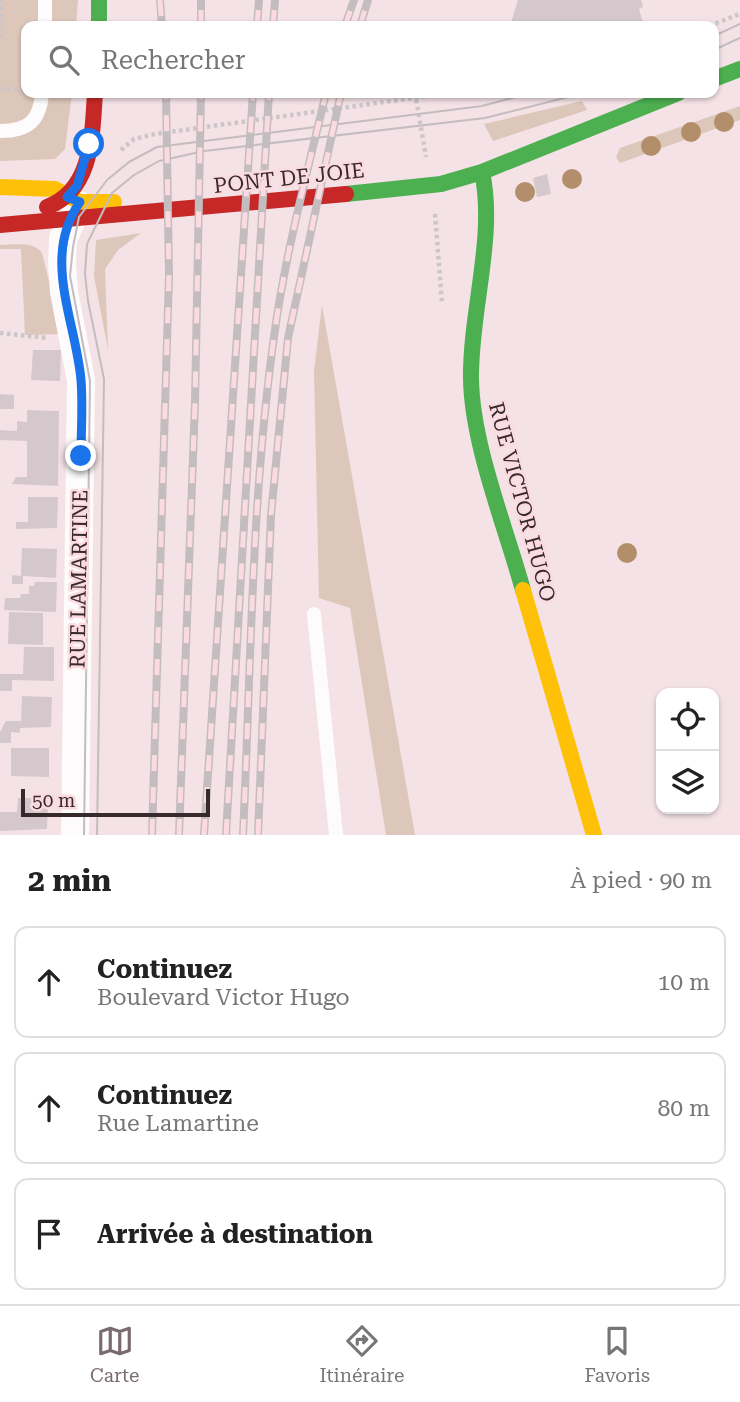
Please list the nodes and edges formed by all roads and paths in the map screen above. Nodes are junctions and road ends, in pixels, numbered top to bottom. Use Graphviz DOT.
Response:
graph roads {
  1 [pos="1,0"];
  2 [pos="45,0"];
  3 [pos="99,0"];
  4 [pos="740,14"];
  5 [pos="45,21"];
  6 [pos="99,21"];
  7 [pos="719,22"];
  8 [pos="0,38"];
  9 [pos="740,69"];
  10 [pos="719,77"];
  11 [pos="0,89"];
  12 [pos="21,90"];
  13 [pos="41,98"];
  14 [pos="94,98"];
  15 [pos="413,98"];
  16 [pos="666,98"];
  17 [pos="0,131"];
  18 [pos="134,139"];
  19 [pos="482,172"];
  20 [pos="0,187"];
  21 [pos="72,209"];
  22 [pos="0,213"];
  23 [pos="0,225"];
  24 [pos="314,614"];
  25 [pos="75,835"];
  26 [pos="336,835"];
  27 [pos="594,835"];
  1 -- 8 [label="path"];
  2 -- 5 [label="lane"];
  3 -- 6 [label="street"];
  4 -- 7 [label="path"];
  9 -- 10 [label="street"];
  11 -- 12 [label="path"];
  13 -- 17 [label="lane"];
  14 -- 21 [label="street"];
  15 -- 18 [label="path"];
  16 -- 19 [label="street"];
  19 -- 21 [label="street, PONT DE JOIE"];
  19 -- 27 [label="street, RUE VICTOR HUGO"];
  20 -- 21 [label="street"];
  21 -- 22 [label="street"];
  21 -- 23 [label="street, PONT DE JOIE"];
  21 -- 25 [label="street, RUE LAMARTINE"];
  24 -- 26 [label="lane"];
}
